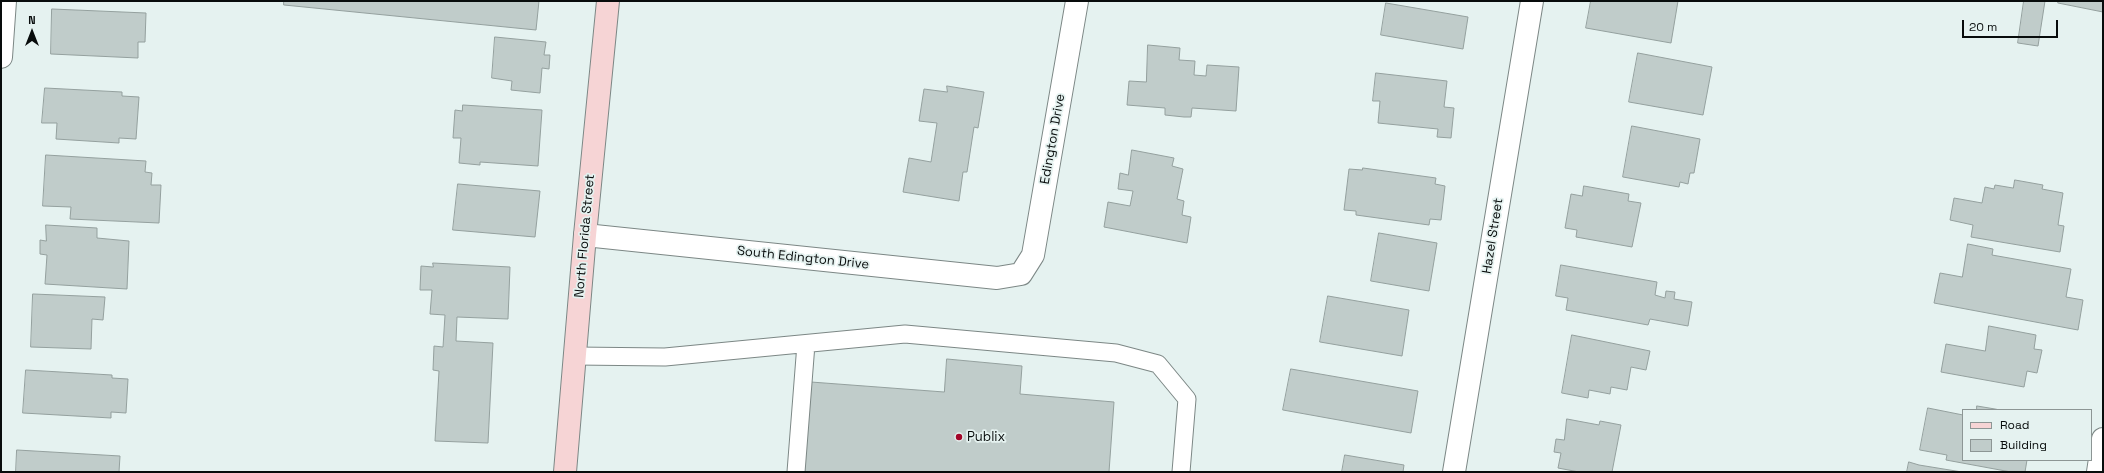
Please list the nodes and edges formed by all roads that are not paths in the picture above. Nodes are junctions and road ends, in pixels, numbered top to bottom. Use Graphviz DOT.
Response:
graph roads {
  1 [pos="5,1"];
  2 [pos="608,1"];
  3 [pos="1077,1"];
  4 [pos="1532,1"];
  5 [pos="1,57"];
  6 [pos="585,235"];
  7 [pos="1021,274"];
  8 [pos="806,344"];
  9 [pos="575,356"];
  10 [pos="2103,439"];
  11 [pos="565,472"];
  12 [pos="796,472"];
  13 [pos="1181,472"];
  14 [pos="1454,472"];
  15 [pos="2098,472"];
  1 -- 5 [label="street"];
  2 -- 6 [label="street, North Florida Street"];
  3 -- 7 [label="street, Edington Drive"];
  4 -- 14 [label="street, Hazel Street"];
  6 -- 7 [label="street, South Edington Drive"];
  6 -- 9 [label="street, North Florida Street"];
  8 -- 9 [label="lane"];
  8 -- 12 [label="lane"];
  8 -- 13 [label="lane"];
  9 -- 11 [label="street, North Florida Street"];
  10 -- 15 [label="street"];
}
